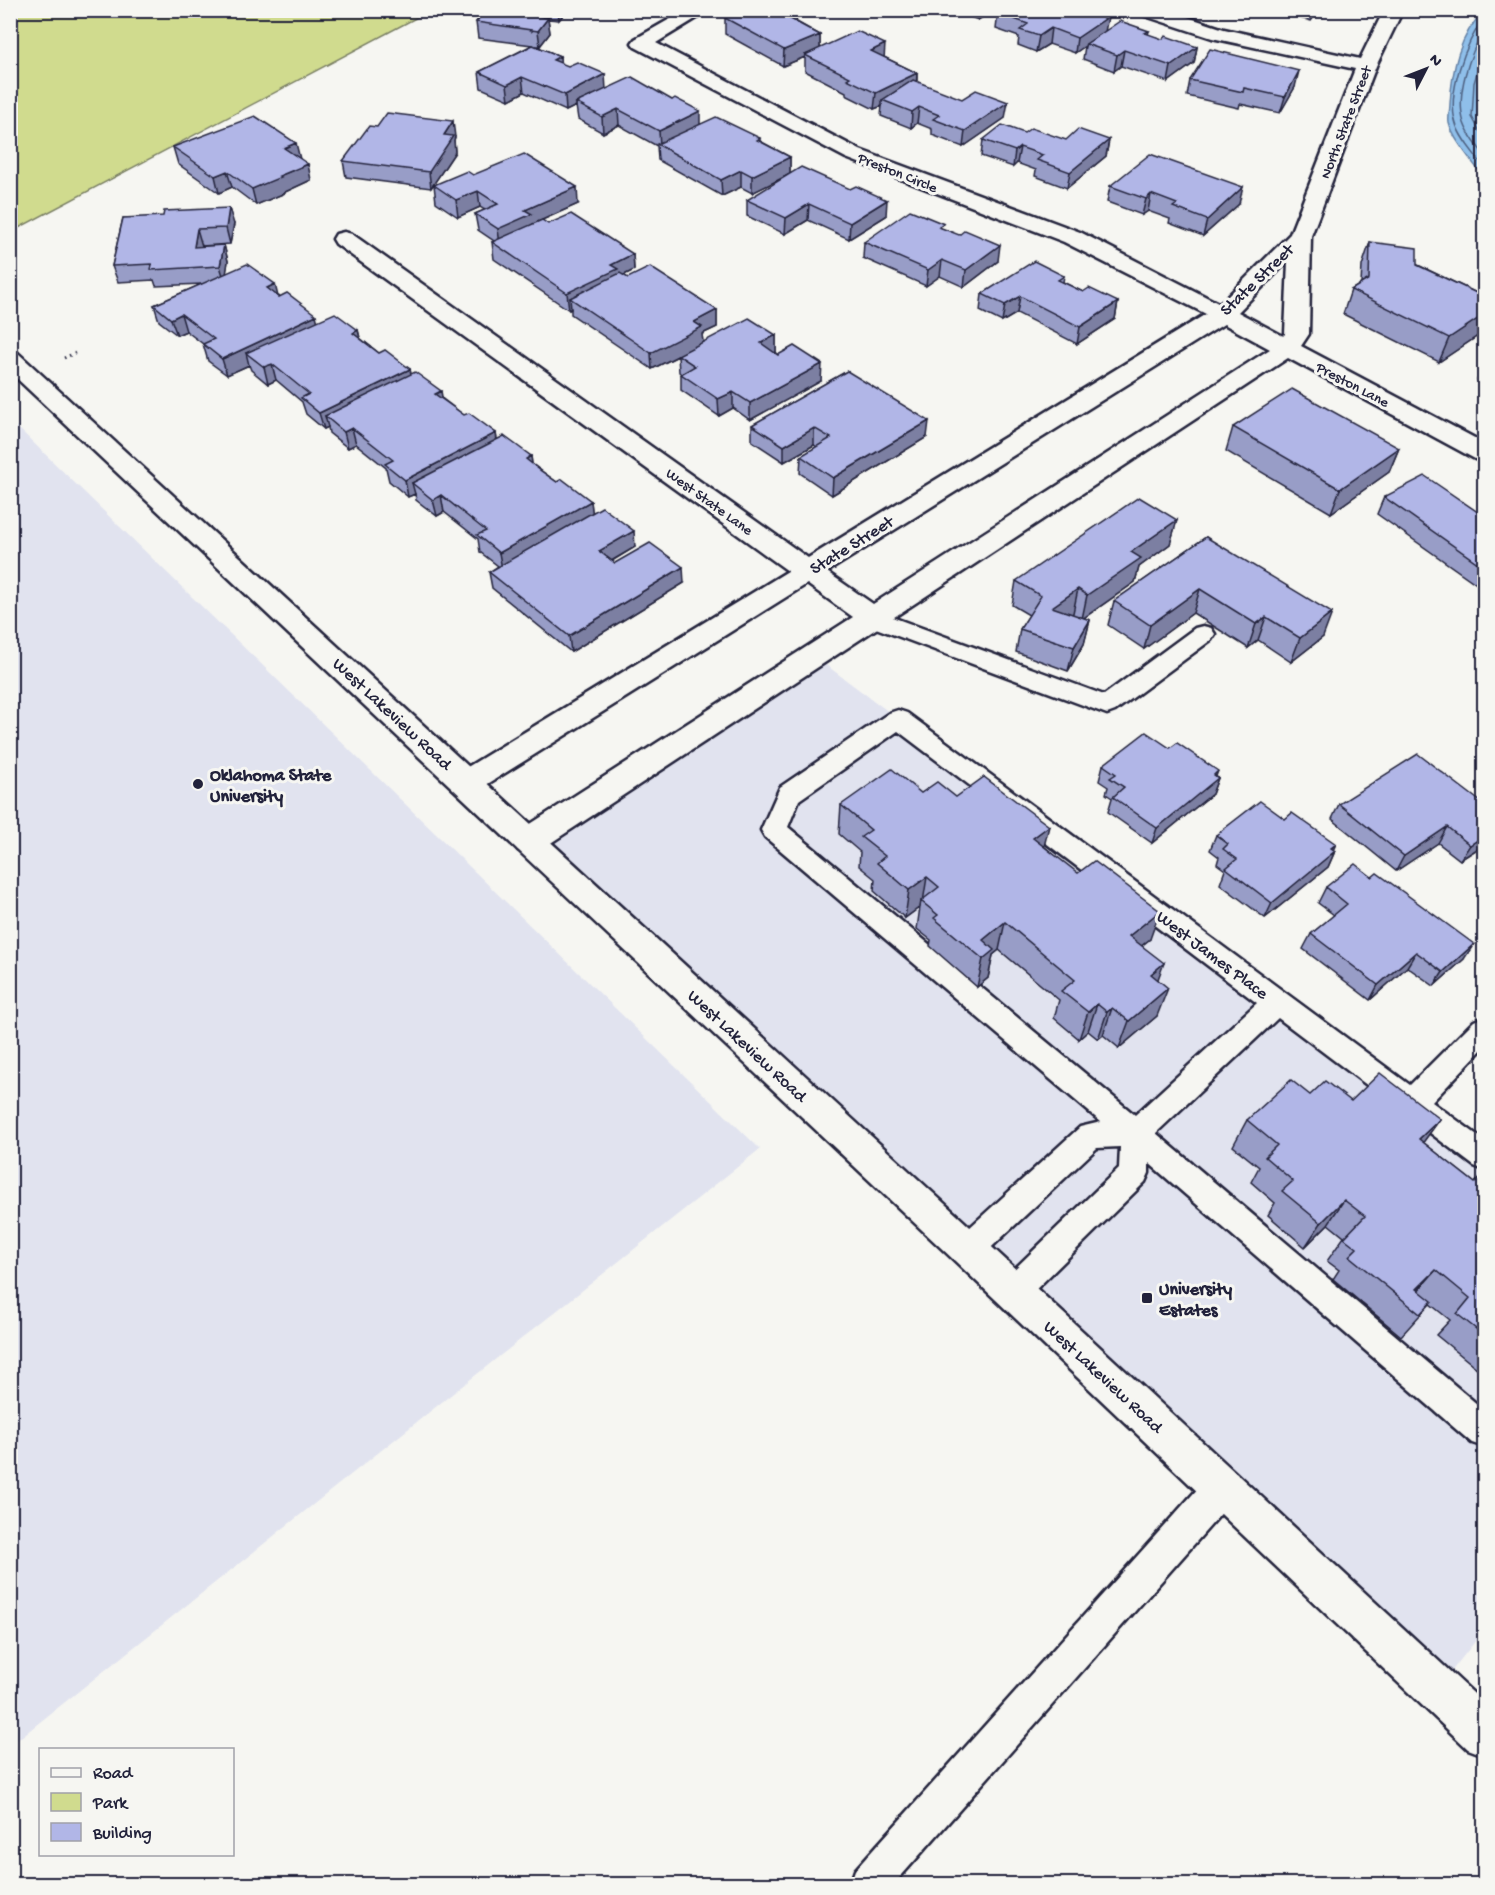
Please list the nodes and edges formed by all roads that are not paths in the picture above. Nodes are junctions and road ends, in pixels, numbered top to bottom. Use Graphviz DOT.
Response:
graph roads {
  1 [pos="701,10"];
  2 [pos="1146,10"];
  3 [pos="1394,10"];
  4 [pos="1366,66"];
  5 [pos="1300,236"];
  6 [pos="344,239"];
  7 [pos="1223,314"];
  8 [pos="1286,350"];
  9 [pos="10,358"];
  10 [pos="1485,453"];
  11 [pos="807,571"];
  12 [pos="873,618"];
  13 [pos="1203,634"];
  14 [pos="467,782"];
  15 [pos="530,841"];
  16 [pos="1277,1002"];
  17 [pos="1485,1029"];
  18 [pos="1412,1103"];
  19 [pos="1135,1133"];
  20 [pos="1485,1157"];
  21 [pos="968,1249"];
  22 [pos="1013,1291"];
  23 [pos="1485,1431"];
  24 [pos="1222,1487"];
  25 [pos="1485,1733"];
  26 [pos="868,1884"];
  1 -- 7 [label="street, Preston Circle"];
  2 -- 4 [label="street"];
  3 -- 4 [label="street, North State Street"];
  4 -- 5 [label="street, North State Street"];
  5 -- 7 [label="street, State Street"];
  5 -- 8 [label="street, State Street"];
  6 -- 11 [label="street, West State Lane"];
  7 -- 8 [label="street, Preston Lane"];
  7 -- 11 [label="street, State Street"];
  8 -- 10 [label="street, Preston Lane"];
  8 -- 12 [label="street"];
  9 -- 14 [label="street, West Lakeview Road"];
  11 -- 12 [label="street, West State Lane"];
  11 -- 14 [label="street, State Street"];
  12 -- 13 [label="lane, West State Lane"];
  12 -- 15 [label="street"];
  14 -- 15 [label="street, West Lakeview Road"];
  15 -- 21 [label="street, West Lakeview Road"];
  16 -- 18 [label="lane, West James Place"];
  16 -- 19 [label="lane"];
  16 -- 19 [label="lane, West James Place"];
  17 -- 18 [label="lane"];
  18 -- 20 [label="lane, West James Place"];
  19 -- 21 [label="lane"];
  19 -- 22 [label="lane"];
  19 -- 23 [label="lane"];
  21 -- 22 [label="street, West Lakeview Road"];
  22 -- 24 [label="street, West Lakeview Road"];
  24 -- 25 [label="street, West Lakeview Road"];
  24 -- 26 [label="lane"];
}
